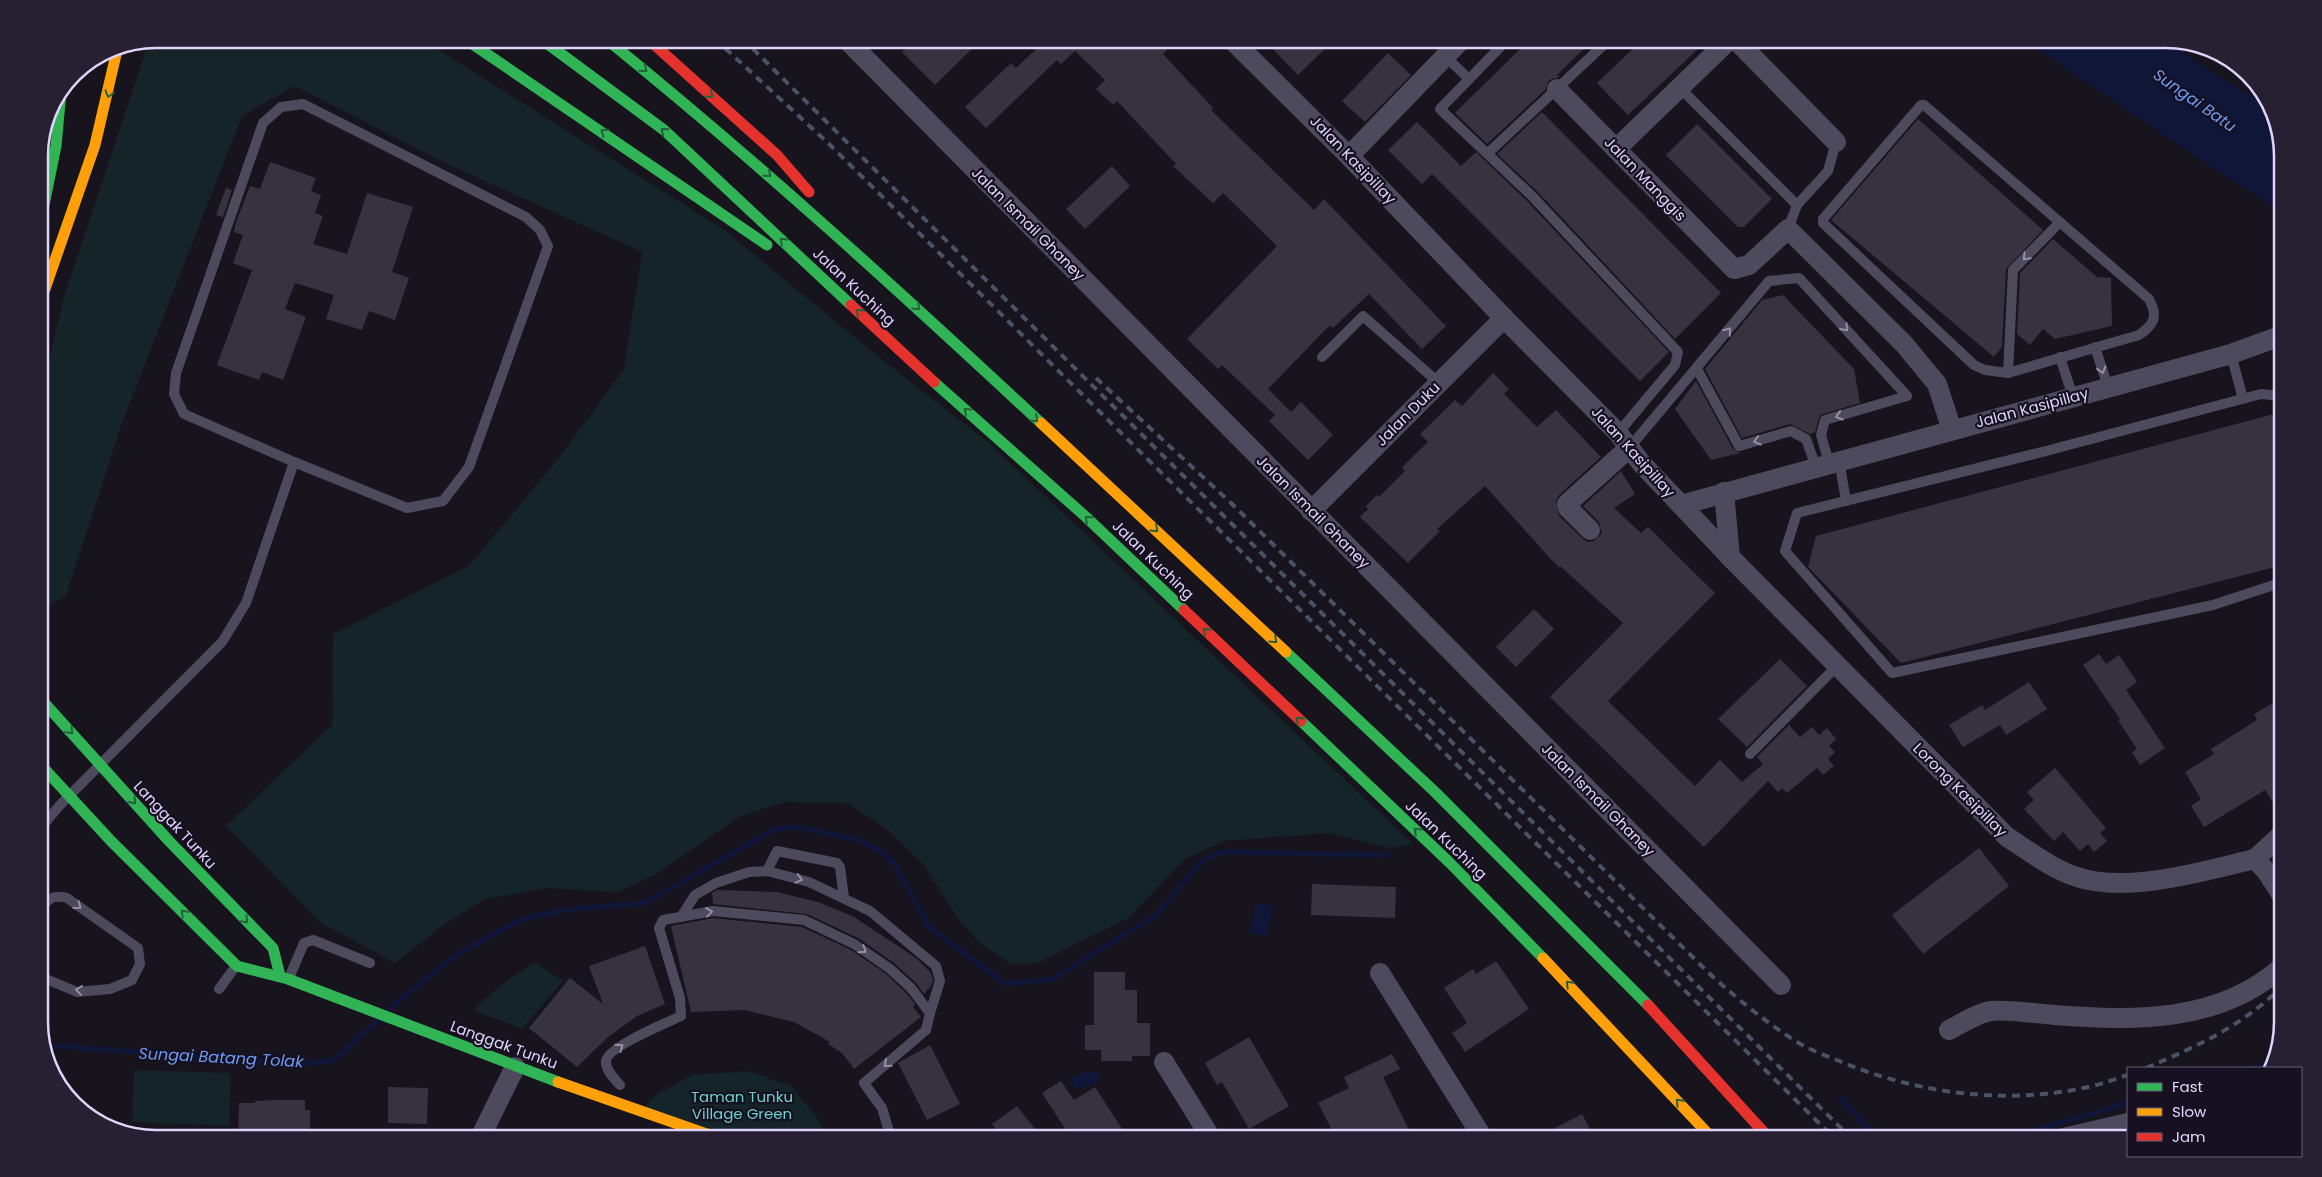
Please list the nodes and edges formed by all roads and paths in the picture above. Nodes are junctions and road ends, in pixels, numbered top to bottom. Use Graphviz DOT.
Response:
graph roads {
  1 [pos="478,48"];
  2 [pos="553,48"];
  3 [pos="617,48"];
  4 [pos="658,48"];
  5 [pos="855,48"];
  6 [pos="1240,48"];
  7 [pos="1453,48"];
  8 [pos="1499,48"];
  9 [pos="1600,48"];
  10 [pos="1720,48"];
  11 [pos="1744,48"];
  12 [pos="117,55"];
  13 [pos="1445,56"];
  14 [pos="1470,79"];
  15 [pos="1679,87"];
  16 [pos="1557,88"];
  17 [pos="60,107"];
  18 [pos="1836,142"];
  19 [pos="1616,148"];
  20 [pos="1488,153"];
  21 [pos="1349,156"];
  22 [pos="48,185"];
  23 [pos="1797,205"];
  24 [pos="2060,222"];
  25 [pos="1788,230"];
  26 [pos="881,274"];
  27 [pos="48,281"];
  28 [pos="844,298"];
  29 [pos="1504,318"];
  30 [pos="2274,338"];
  31 [pos="2095,347"];
  32 [pos="2231,354"];
  33 [pos="1322,357"];
  34 [pos="2060,357"];
  35 [pos="1697,369"];
  36 [pos="2008,373"];
  37 [pos="1439,384"];
  38 [pos="2108,387"];
  39 [pos="2274,395"];
  40 [pos="2072,397"];
  41 [pos="2243,399"];
  42 [pos="1952,430"];
  43 [pos="1624,440"];
  44 [pos="294,462"];
  45 [pos="1828,464"];
  46 [pos="1724,492"];
  47 [pos="1846,500"];
  48 [pos="1681,505"];
  49 [pos="1311,510"];
  50 [pos="1590,530"];
  51 [pos="1730,557"];
  52 [pos="2274,585"];
  53 [pos="1837,666"];
  54 [pos="48,707"];
  55 [pos="1750,754"];
  56 [pos="100,766"];
  57 [pos="48,773"];
  58 [pos="70,796"];
  59 [pos="48,820"];
  60 [pos="2274,841"];
  61 [pos="2255,859"];
  62 [pos="767,871"];
  63 [pos="2274,883"];
  64 [pos="844,898"];
  65 [pos="48,900"];
  66 [pos="681,917"];
  67 [pos="370,963"];
  68 [pos="237,966"];
  69 [pos="1380,973"];
  70 [pos="2274,974"];
  71 [pos="284,978"];
  72 [pos="48,980"];
  73 [pos="1781,985"];
  74 [pos="220,990"];
  75 [pos="1595,1011"];
  76 [pos="930,1012"];
  77 [pos="1949,1030"];
  78 [pos="1164,1062"];
  79 [pos="515,1066"];
  80 [pos="612,1100"];
  81 [pos="1673,1114"];
  82 [pos="2127,1123"];
  83 [pos="484,1130"];
  84 [pos="696,1130"];
  85 [pos="889,1130"];
  86 [pos="1206,1130"];
  87 [pos="1478,1130"];
  88 [pos="1705,1130"];
  89 [pos="1762,1130"];
  90 [pos="2098,1130"];
  28 -- 1 [label="main road, one-way"];
  28 -- 2 [label="main road, Jalan Kuching, one-way"];
  3 -- 26 [label="main road, Jalan Kuching, one-way"];
  4 -- 26 [label="main road, one-way"];
  5 -- 49 [label="street, Jalan Ismail Ghaney"];
  6 -- 21 [label="street, Jalan Kasipillay"];
  7 -- 13 [label="street"];
  8 -- 14 [label="lane"];
  9 -- 16 [label="lane"];
  10 -- 15 [label="street"];
  11 -- 18 [label="street"];
  12 -- 27 [label="main road, one-way"];
  13 -- 14 [label="lane"];
  13 -- 21 [label="street"];
  14 -- 20 [label="lane"];
  15 -- 19 [label="street"];
  15 -- 23 [label="lane"];
  16 -- 19 [label="street, Jalan Manggis"];
  16 -- 20 [label="lane"];
  17 -- 22 [label="main road"];
  18 -- 23 [label="lane"];
  19 -- 25 [label="street, Jalan Manggis"];
  20 -- 43 [label="lane"];
  21 -- 29 [label="street, Jalan Kasipillay"];
  23 -- 25 [label="lane"];
  24 -- 31 [label="lane"];
  24 -- 36 [label="lane, one-way"];
  24 -- 36 [label="lane"];
  25 -- 42 [label="street"];
  26 -- 89 [label="main road, Jalan Kuching, one-way"];
  75 -- 28 [label="main road, Jalan Kuching, one-way"];
  29 -- 37 [label="street, Jalan Duku"];
  29 -- 43 [label="street, Jalan Kasipillay"];
  30 -- 32 [label="street, Jalan Kasipillay"];
  31 -- 34 [label="lane"];
  31 -- 38 [label="lane, one-way"];
  32 -- 38 [label="street, Jalan Kasipillay"];
  32 -- 41 [label="lane"];
  33 -- 37 [label="lane"];
  34 -- 36 [label="lane"];
  34 -- 40 [label="lane"];
  35 -- 43 [label="lane"];
  45 -- 35 [label="lane, one-way"];
  35 -- 45 [label="lane, one-way"];
  37 -- 49 [label="street, Jalan Duku"];
  38 -- 40 [label="street, Jalan Kasipillay"];
  39 -- 41 [label="lane"];
  40 -- 42 [label="street, Jalan Kasipillay"];
  41 -- 47 [label="lane"];
  42 -- 45 [label="street, Jalan Kasipillay"];
  43 -- 48 [label="street, Jalan Kasipillay"];
  43 -- 50 [label="street"];
  44 -- 44 [label="lane"];
  44 -- 56 [label="lane"];
  45 -- 46 [label="street, Jalan Kasipillay"];
  45 -- 47 [label="lane"];
  46 -- 48 [label="street, Jalan Kasipillay"];
  46 -- 51 [label="street"];
  47 -- 52 [label="lane"];
  48 -- 51 [label="street, Lorong Kasipillay"];
  49 -- 73 [label="street, Jalan Ismail Ghaney"];
  51 -- 53 [label="street, Lorong Kasipillay"];
  53 -- 55 [label="lane"];
  53 -- 61 [label="street, Lorong Kasipillay"];
  54 -- 56 [label="main road, Langgak Tunku, one-way"];
  56 -- 58 [label="lane"];
  56 -- 71 [label="main road, Langgak Tunku, one-way"];
  57 -- 58 [label="main road"];
  58 -- 59 [label="lane"];
  68 -- 58 [label="main road, one-way"];
  60 -- 61 [label="street, Lorong Kasipillay"];
  61 -- 63 [label="street"];
  62 -- 64 [label="lane, one-way"];
  62 -- 64 [label="lane"];
  62 -- 66 [label="lane"];
  64 -- 76 [label="lane"];
  65 -- 72 [label="lane, one-way"];
  66 -- 76 [label="lane, one-way"];
  80 -- 66 [label="lane, one-way"];
  67 -- 71 [label="lane"];
  68 -- 71 [label="main road, Langgak Tunku"];
  68 -- 74 [label="lane"];
  69 -- 87 [label="street"];
  70 -- 77 [label="street"];
  71 -- 79 [label="main road, Langgak Tunku"];
  75 -- 81 [label="main road"];
  88 -- 75 [label="main road, Jalan Kuching, one-way"];
  76 -- 85 [label="lane, one-way"];
  78 -- 86 [label="street"];
  79 -- 80 [label="main road, Langgak Tunku"];
  79 -- 83 [label="street"];
  80 -- 84 [label="main road, Langgak Tunku"];
  82 -- 90 [label="street"];
}
